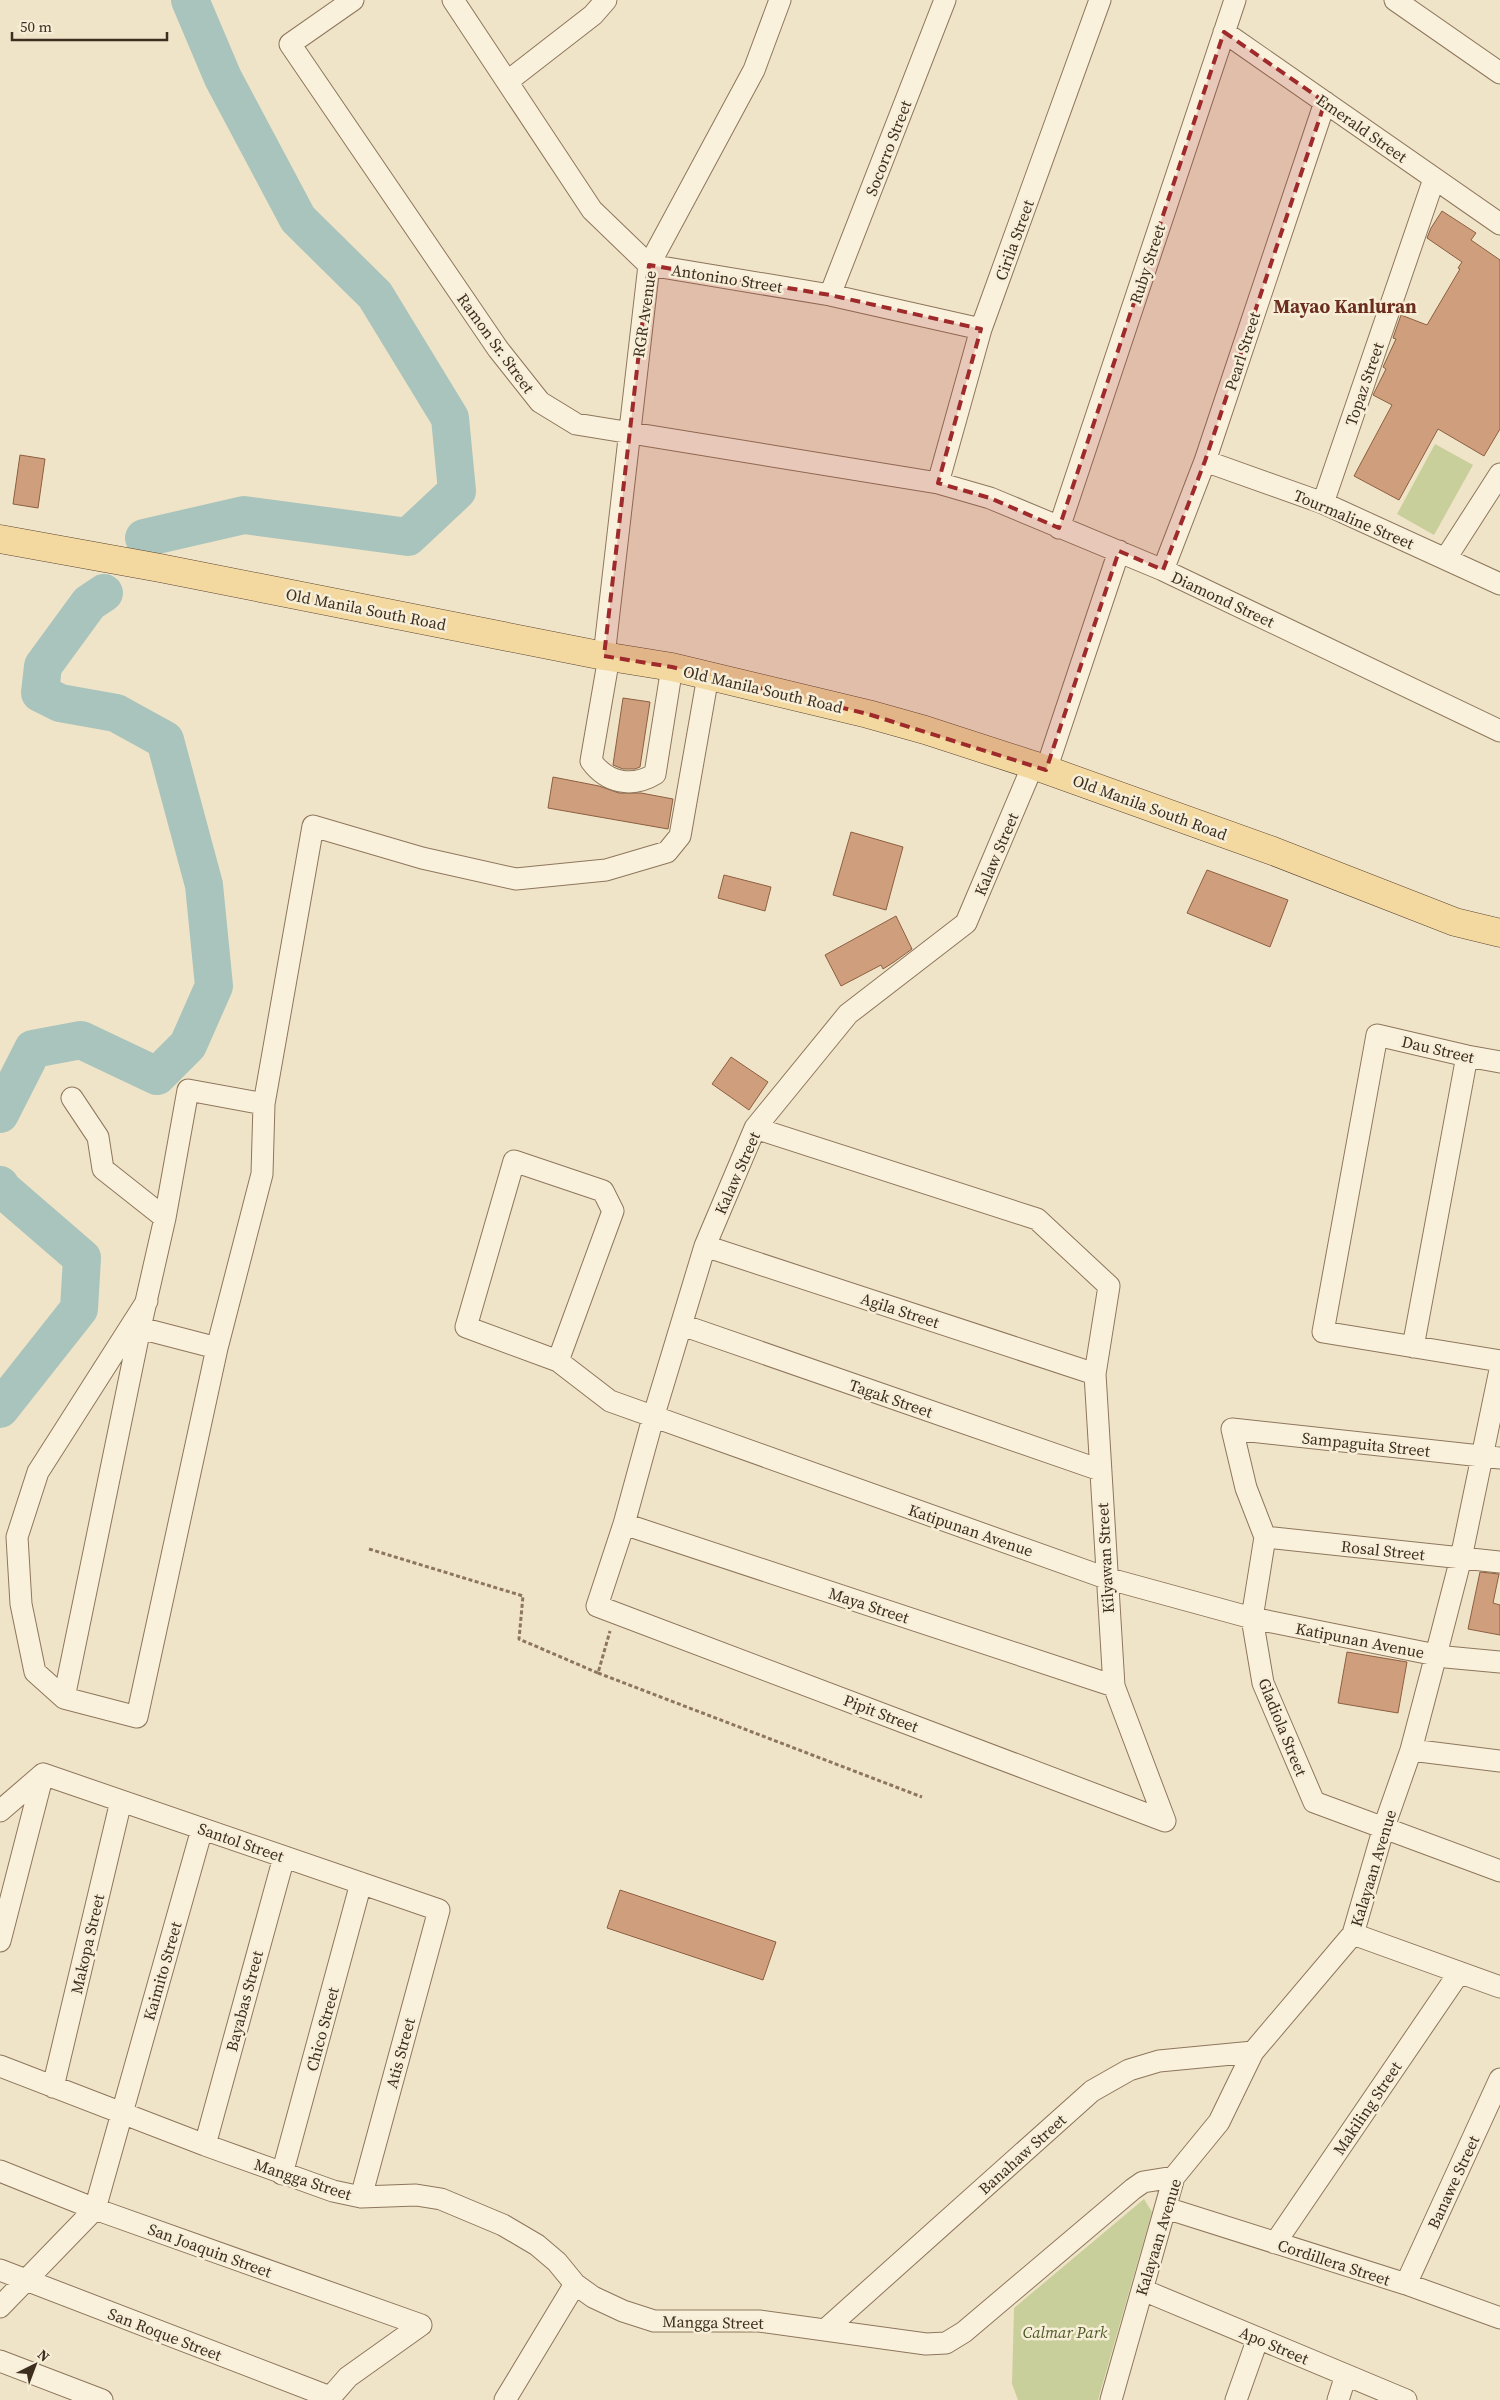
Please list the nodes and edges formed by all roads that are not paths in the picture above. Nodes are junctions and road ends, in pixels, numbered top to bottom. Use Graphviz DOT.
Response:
graph roads {
  1 [pos="353,0"];
  2 [pos="453,0"];
  3 [pos="606,0"];
  4 [pos="780,0"];
  5 [pos="945,0"];
  6 [pos="1100,0"];
  7 [pos="1235,0"];
  8 [pos="1395,0"];
  9 [pos="1224,32"];
  10 [pos="1500,73"];
  11 [pos="508,81"];
  12 [pos="1325,102"];
  13 [pos="1434,179"];
  14 [pos="1500,224"];
  15 [pos="649,265"];
  16 [pos="830,295"];
  17 [pos="981,329"];
  18 [pos="628,434"];
  19 [pos="1205,461"];
  20 [pos="1500,474"];
  21 [pos="938,483"];
  22 [pos="1323,503"];
  23 [pos="1059,528"];
  24 [pos="0,539"];
  25 [pos="1119,551"];
  26 [pos="1446,558"];
  27 [pos="1163,570"];
  28 [pos="1500,584"];
  29 [pos="606,657"];
  30 [pos="672,667"];
  31 [pos="708,676"];
  32 [pos="1500,732"];
  33 [pos="1040,767"];
  34 [pos="1500,933"];
  35 [pos="1467,1056"];
  36 [pos="1500,1062"];
  37 [pos="72,1098"];
  38 [pos="264,1104"];
  39 [pos="755,1128"];
  40 [pos="165,1218"];
  41 [pos="705,1246"];
  42 [pos="147,1300"];
  43 [pos="682,1325"];
  44 [pos="140,1328"];
  45 [pos="1413,1347"];
  46 [pos="217,1348"];
  47 [pos="558,1360"];
  48 [pos="1500,1361"];
  49 [pos="1500,1370"];
  50 [pos="1095,1374"];
  51 [pos="652,1418"];
  52 [pos="1490,1457"];
  53 [pos="1100,1470"];
  54 [pos="624,1524"];
  55 [pos="1265,1537"];
  56 [pos="1461,1558"];
  57 [pos="1500,1562"];
  58 [pos="1106,1578"];
  59 [pos="606,1610"];
  60 [pos="1252,1618"];
  61 [pos="1436,1655"];
  62 [pos="1500,1662"];
  63 [pos="1114,1686"];
  64 [pos="64,1698"];
  65 [pos="1411,1750"];
  66 [pos="1500,1761"];
  67 [pos="42,1774"];
  68 [pos="121,1801"];
  69 [pos="0,1812"];
  70 [pos="1165,1820"];
  71 [pos="1384,1827"];
  72 [pos="202,1828"];
  73 [pos="284,1857"];
  74 [pos="1500,1872"];
  75 [pos="361,1884"];
  76 [pos="439,1910"];
  77 [pos="1353,1934"];
  78 [pos="0,1941"];
  79 [pos="1460,1973"];
  80 [pos="1500,1987"];
  81 [pos="1253,2052"];
  82 [pos="0,2066"];
  83 [pos="1500,2079"];
  84 [pos="53,2087"];
  85 [pos="122,2113"];
  86 [pos="205,2145"];
  87 [pos="0,2172"];
  88 [pos="282,2174"];
  89 [pos="1174,2176"];
  90 [pos="361,2197"];
  91 [pos="1166,2208"];
  92 [pos="95,2209"];
  93 [pos="1275,2243"];
  94 [pos="0,2270"];
  95 [pos="26,2280"];
  96 [pos="574,2284"];
  97 [pos="1406,2284"];
  98 [pos="1143,2290"];
  99 [pos="0,2307"];
  100 [pos="1500,2318"];
  101 [pos="826,2329"];
  102 [pos="1258,2338"];
  103 [pos="0,2361"];
  104 [pos="1346,2375"];
  105 [pos="329,2399"];
  106 [pos="102,2400"];
  107 [pos="505,2400"];
  108 [pos="1111,2400"];
  109 [pos="1236,2400"];
  110 [pos="1338,2400"];
  111 [pos="1406,2400"];
  1 -- 18 [label="street, Ramon Sr. Street"];
  2 -- 11 [label="street, Antonino Street"];
  3 -- 11 [label="street"];
  4 -- 15 [label="street, RGR Avenue"];
  5 -- 16 [label="street, Socorro Street"];
  6 -- 17 [label="street, Cirila Street"];
  7 -- 9 [label="street, Ruby Street"];
  8 -- 10 [label="street"];
  9 -- 12 [label="street, Emerald Street"];
  9 -- 23 [label="street, Ruby Street"];
  11 -- 15 [label="street, Antonino Street"];
  12 -- 13 [label="street, Emerald Street"];
  12 -- 19 [label="street, Pearl Street"];
  13 -- 14 [label="street, Emerald Street"];
  13 -- 22 [label="street, Topaz Street"];
  15 -- 16 [label="street, Antonino Street"];
  15 -- 18 [label="street, RGR Avenue"];
  16 -- 17 [label="street, Antonino Street"];
  17 -- 21 [label="street, Cirila Street"];
  18 -- 21 [label="street, Ramon Sr. Street"];
  18 -- 29 [label="street, RGR Avenue"];
  19 -- 22 [label="street, Tourmaline Street"];
  19 -- 27 [label="street, Pearl Street"];
  20 -- 26 [label="street"];
  21 -- 23 [label="street, Diamond Street"];
  22 -- 26 [label="street, Tourmaline Street"];
  23 -- 25 [label="street, Diamond Street"];
  24 -- 29 [label="main road, Old Manila South Road"];
  25 -- 27 [label="street, Diamond Street"];
  25 -- 33 [label="street, Kalaw Street"];
  26 -- 28 [label="street, Tourmaline Street"];
  27 -- 32 [label="street, Diamond Street"];
  29 -- 30 [label="main road, Old Manila South Road"];
  29 -- 30 [label="street, RGR Avenue"];
  30 -- 31 [label="main road, Old Manila South Road"];
  31 -- 33 [label="main road, Old Manila South Road"];
  31 -- 38 [label="street"];
  33 -- 34 [label="main road, Old Manila South Road"];
  33 -- 39 [label="street, Kalaw Street"];
  35 -- 36 [label="street, Dau Street"];
  35 -- 45 [label="street"];
  35 -- 45 [label="street, Dau Street"];
  37 -- 40 [label="street"];
  38 -- 40 [label="street"];
  38 -- 46 [label="street"];
  39 -- 41 [label="street, Kalaw Street"];
  39 -- 50 [label="street, Kilyawan Street"];
  40 -- 42 [label="street"];
  41 -- 43 [label="street, Kalaw Street"];
  41 -- 50 [label="street, Agila Street"];
  42 -- 44 [label="street"];
  42 -- 64 [label="street"];
  43 -- 51 [label="street, Kalaw Street"];
  43 -- 53 [label="street, Tagak Street"];
  44 -- 46 [label="street"];
  44 -- 64 [label="street"];
  45 -- 48 [label="street"];
  46 -- 64 [label="street"];
  47 -- 47 [label="street, Katipunan Avenue"];
  47 -- 51 [label="street, Katipunan Avenue"];
  49 -- 52 [label="street, Kalayaan Avenue"];
  50 -- 53 [label="street, Kilyawan Street"];
  51 -- 54 [label="street, Kalaw Street"];
  51 -- 58 [label="street, Katipunan Avenue"];
  52 -- 55 [label="street, Sampaguita Street"];
  52 -- 56 [label="street, Kalayaan Avenue"];
  53 -- 58 [label="street, Kilyawan Street"];
  54 -- 59 [label="street, Kalaw Street"];
  54 -- 63 [label="street, Maya Street"];
  55 -- 56 [label="street, Rosal Street"];
  55 -- 60 [label="street, Gladiola Street"];
  56 -- 57 [label="street, Rosal Street"];
  56 -- 61 [label="street, Kalayaan Avenue"];
  58 -- 60 [label="street, Katipunan Avenue"];
  58 -- 63 [label="street, Kilyawan Street"];
  59 -- 70 [label="street, Pipit Street"];
  60 -- 61 [label="street, Katipunan Avenue"];
  60 -- 71 [label="street, Gladiola Street"];
  61 -- 62 [label="street, Katipunan Avenue"];
  61 -- 65 [label="street, Kalayaan Avenue"];
  63 -- 70 [label="street, Kilyawan Street"];
  65 -- 66 [label="street"];
  65 -- 71 [label="street, Kalayaan Avenue"];
  67 -- 68 [label="street, Santol Street"];
  67 -- 69 [label="street"];
  67 -- 78 [label="street"];
  68 -- 72 [label="street, Santol Street"];
  68 -- 84 [label="street, Makopa Street"];
  71 -- 74 [label="street, Gladiola Street"];
  71 -- 77 [label="street, Kalayaan Avenue"];
  72 -- 73 [label="street, Santol Street"];
  72 -- 85 [label="street, Kaimito Street"];
  73 -- 75 [label="street, Santol Street"];
  73 -- 86 [label="street, Bayabas Street"];
  75 -- 76 [label="street, Santol Street"];
  75 -- 88 [label="street, Chico Street"];
  76 -- 90 [label="street, Atis Street"];
  77 -- 79 [label="street"];
  77 -- 81 [label="street, Kalayaan Avenue"];
  79 -- 80 [label="street"];
  79 -- 93 [label="street, Makiling Street"];
  81 -- 89 [label="street, Kalayaan Avenue"];
  81 -- 101 [label="street, Banahaw Street"];
  82 -- 84 [label="street, Mangga Street"];
  83 -- 97 [label="street, Banawe Street"];
  84 -- 85 [label="street, Mangga Street"];
  85 -- 86 [label="street, Mangga Street"];
  85 -- 92 [label="street, Kaimito Street"];
  86 -- 88 [label="street, Mangga Street"];
  87 -- 92 [label="street, San Joaquin Street"];
  88 -- 90 [label="street, Mangga Street"];
  89 -- 91 [label="street, Kalayaan Avenue"];
  89 -- 101 [label="street, Mangga Street"];
  90 -- 96 [label="street, Mangga Street"];
  91 -- 93 [label="street, Cordillera Street"];
  91 -- 98 [label="street, Kalayaan Avenue"];
  92 -- 95 [label="street"];
  92 -- 105 [label="street, San Joaquin Street"];
  93 -- 97 [label="street, Cordillera Street"];
  94 -- 95 [label="street, San Roque Street"];
  95 -- 99 [label="street"];
  95 -- 105 [label="street, San Roque Street"];
  96 -- 101 [label="street, Mangga Street"];
  96 -- 107 [label="street"];
  97 -- 100 [label="street, Cordillera Street"];
  98 -- 102 [label="street, Apo Street"];
  98 -- 108 [label="street, Kalayaan Avenue"];
  102 -- 104 [label="street, Apo Street"];
  102 -- 109 [label="street"];
  103 -- 106 [label="street"];
  104 -- 110 [label="street"];
  104 -- 111 [label="street, Apo Street"];
}
